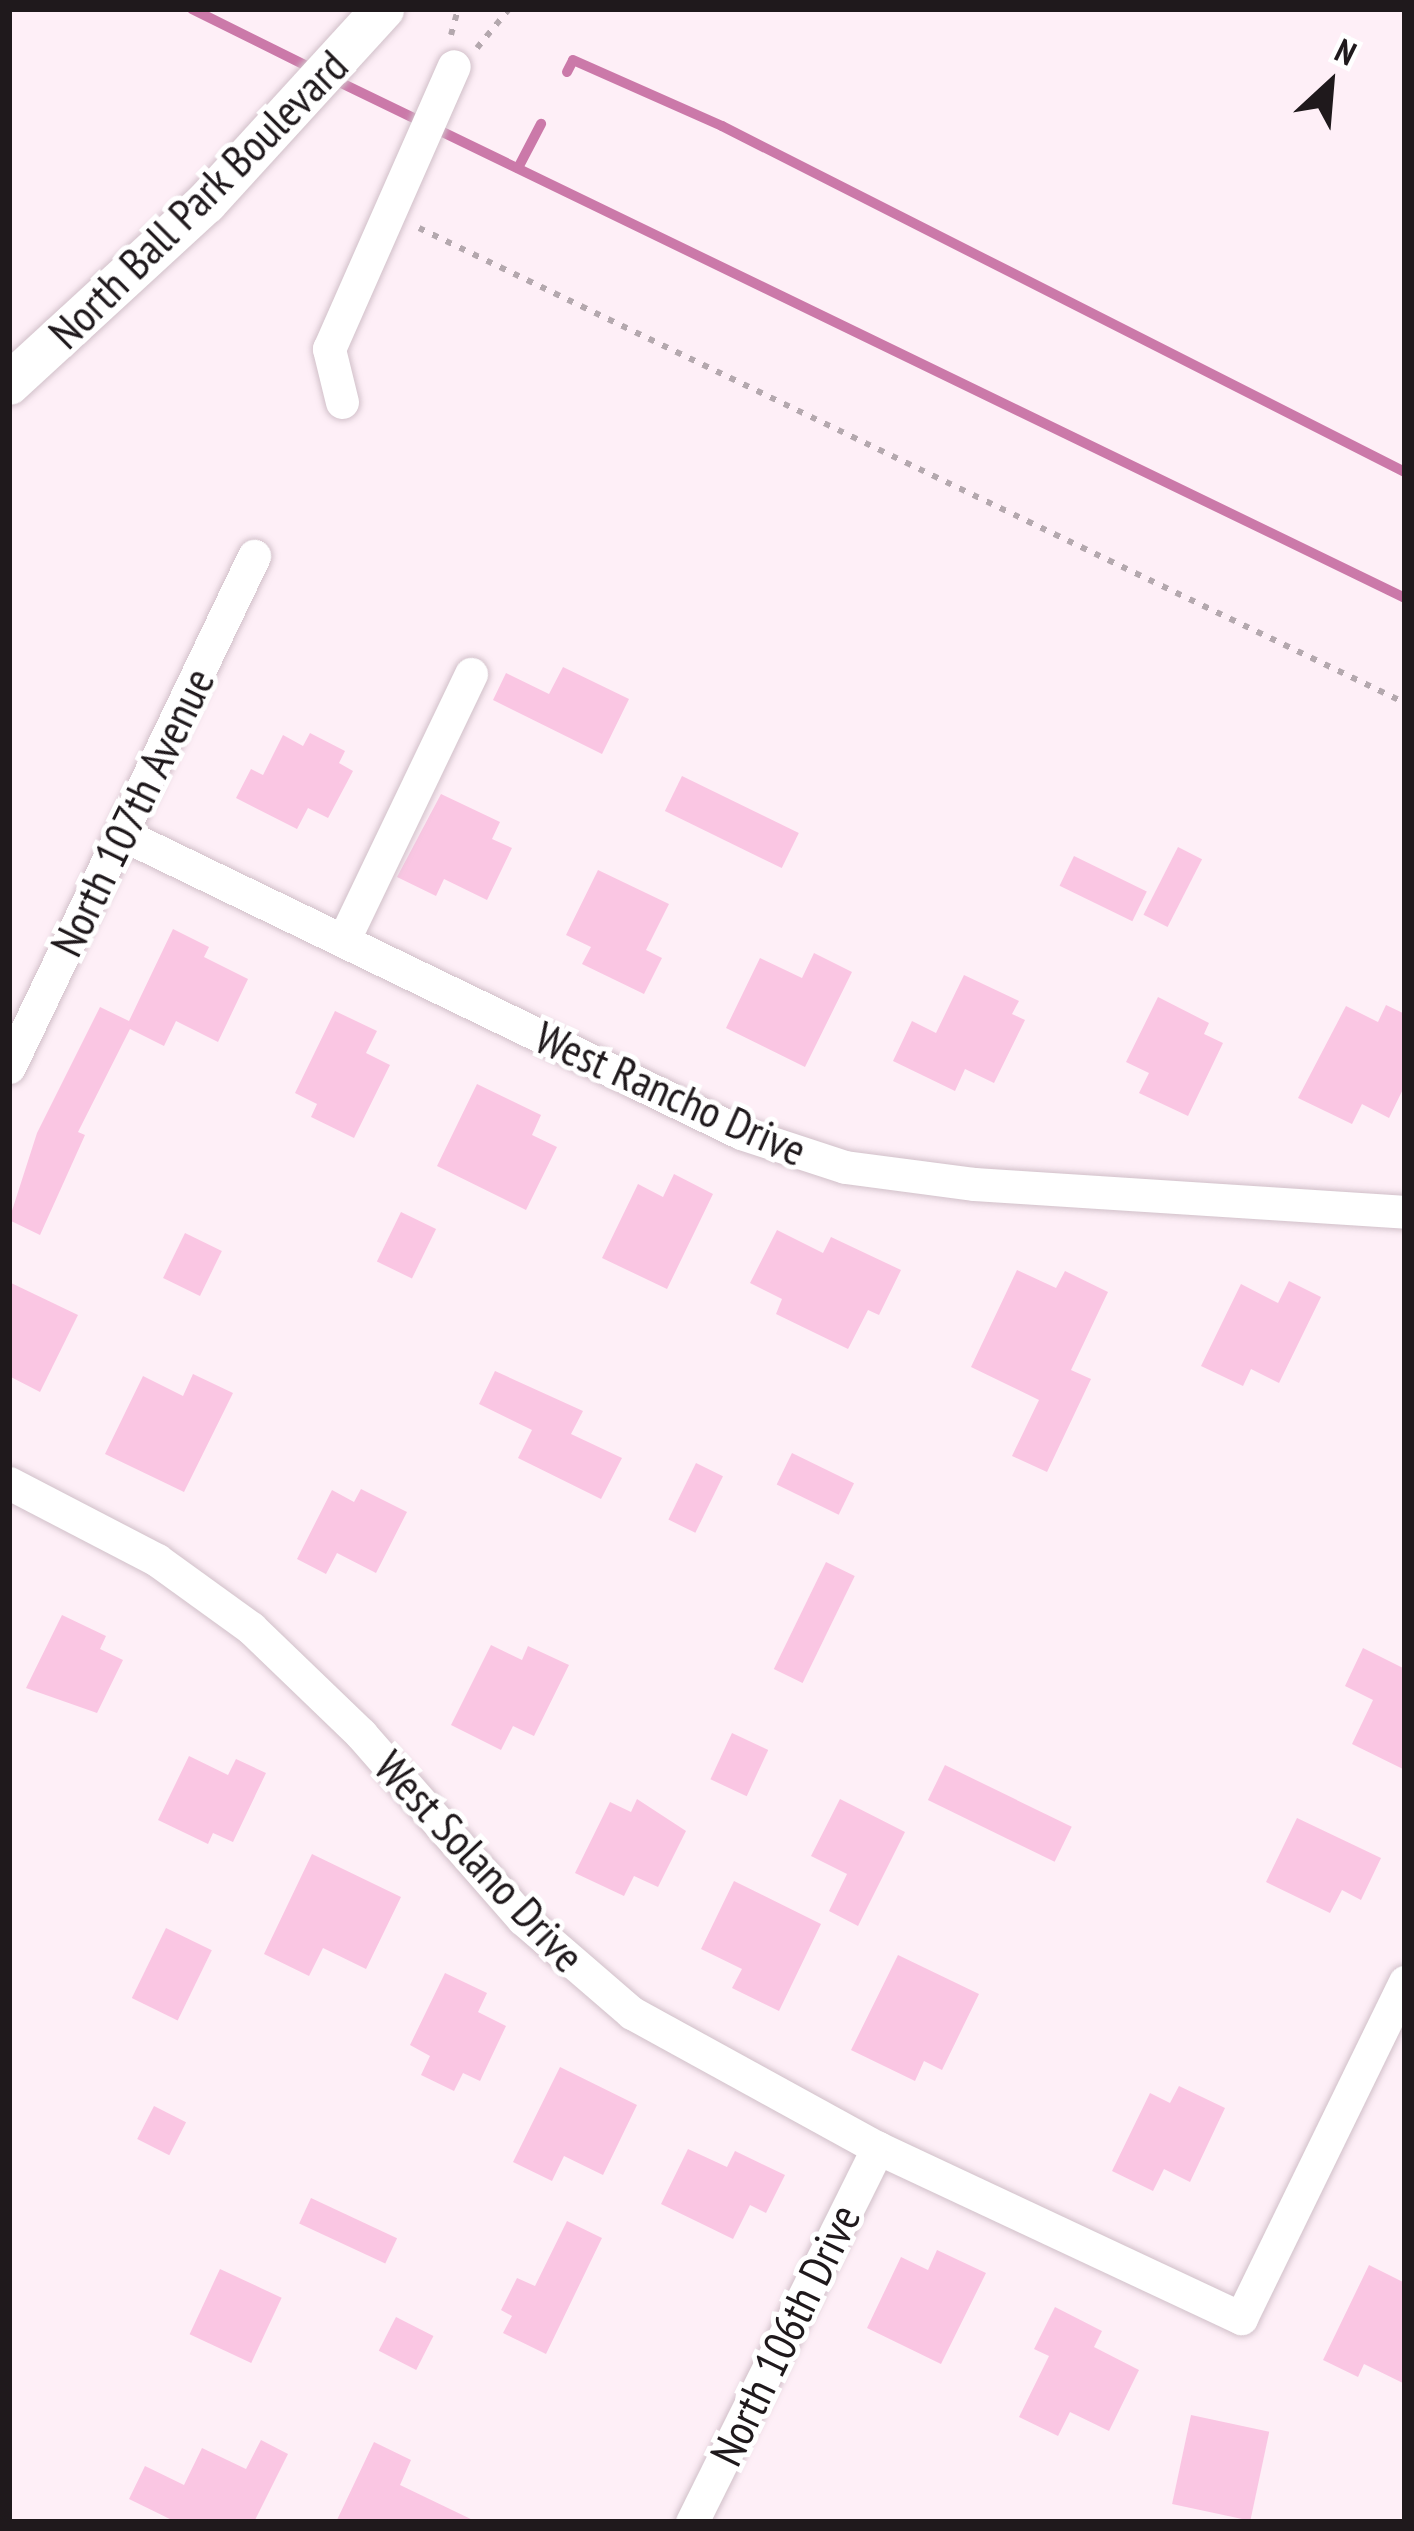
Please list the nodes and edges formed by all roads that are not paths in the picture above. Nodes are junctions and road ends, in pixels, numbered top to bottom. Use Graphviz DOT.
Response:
graph roads {
  1 [pos="383,9"];
  2 [pos="454,65"];
  3 [pos="9,384"];
  4 [pos="342,402"];
  5 [pos="254,556"];
  6 [pos="471,674"];
  7 [pos="122,834"];
  8 [pos="344,939"];
  9 [pos="9,1066"];
  10 [pos="1405,1212"];
  11 [pos="9,1483"];
  12 [pos="1405,1982"];
  13 [pos="878,2148"];
  14 [pos="692,2522"];
  1 -- 3 [label="main road, North Ball Park Boulevard"];
  2 -- 4 [label="street"];
  5 -- 7 [label="street, North 107th Avenue"];
  6 -- 8 [label="street"];
  7 -- 8 [label="street, West Rancho Drive"];
  7 -- 9 [label="street, North 107th Avenue"];
  8 -- 10 [label="street, West Rancho Drive"];
  11 -- 13 [label="street, West Solano Drive"];
  12 -- 13 [label="street, West Solano Drive"];
  13 -- 14 [label="street, North 106th Drive"];
}
